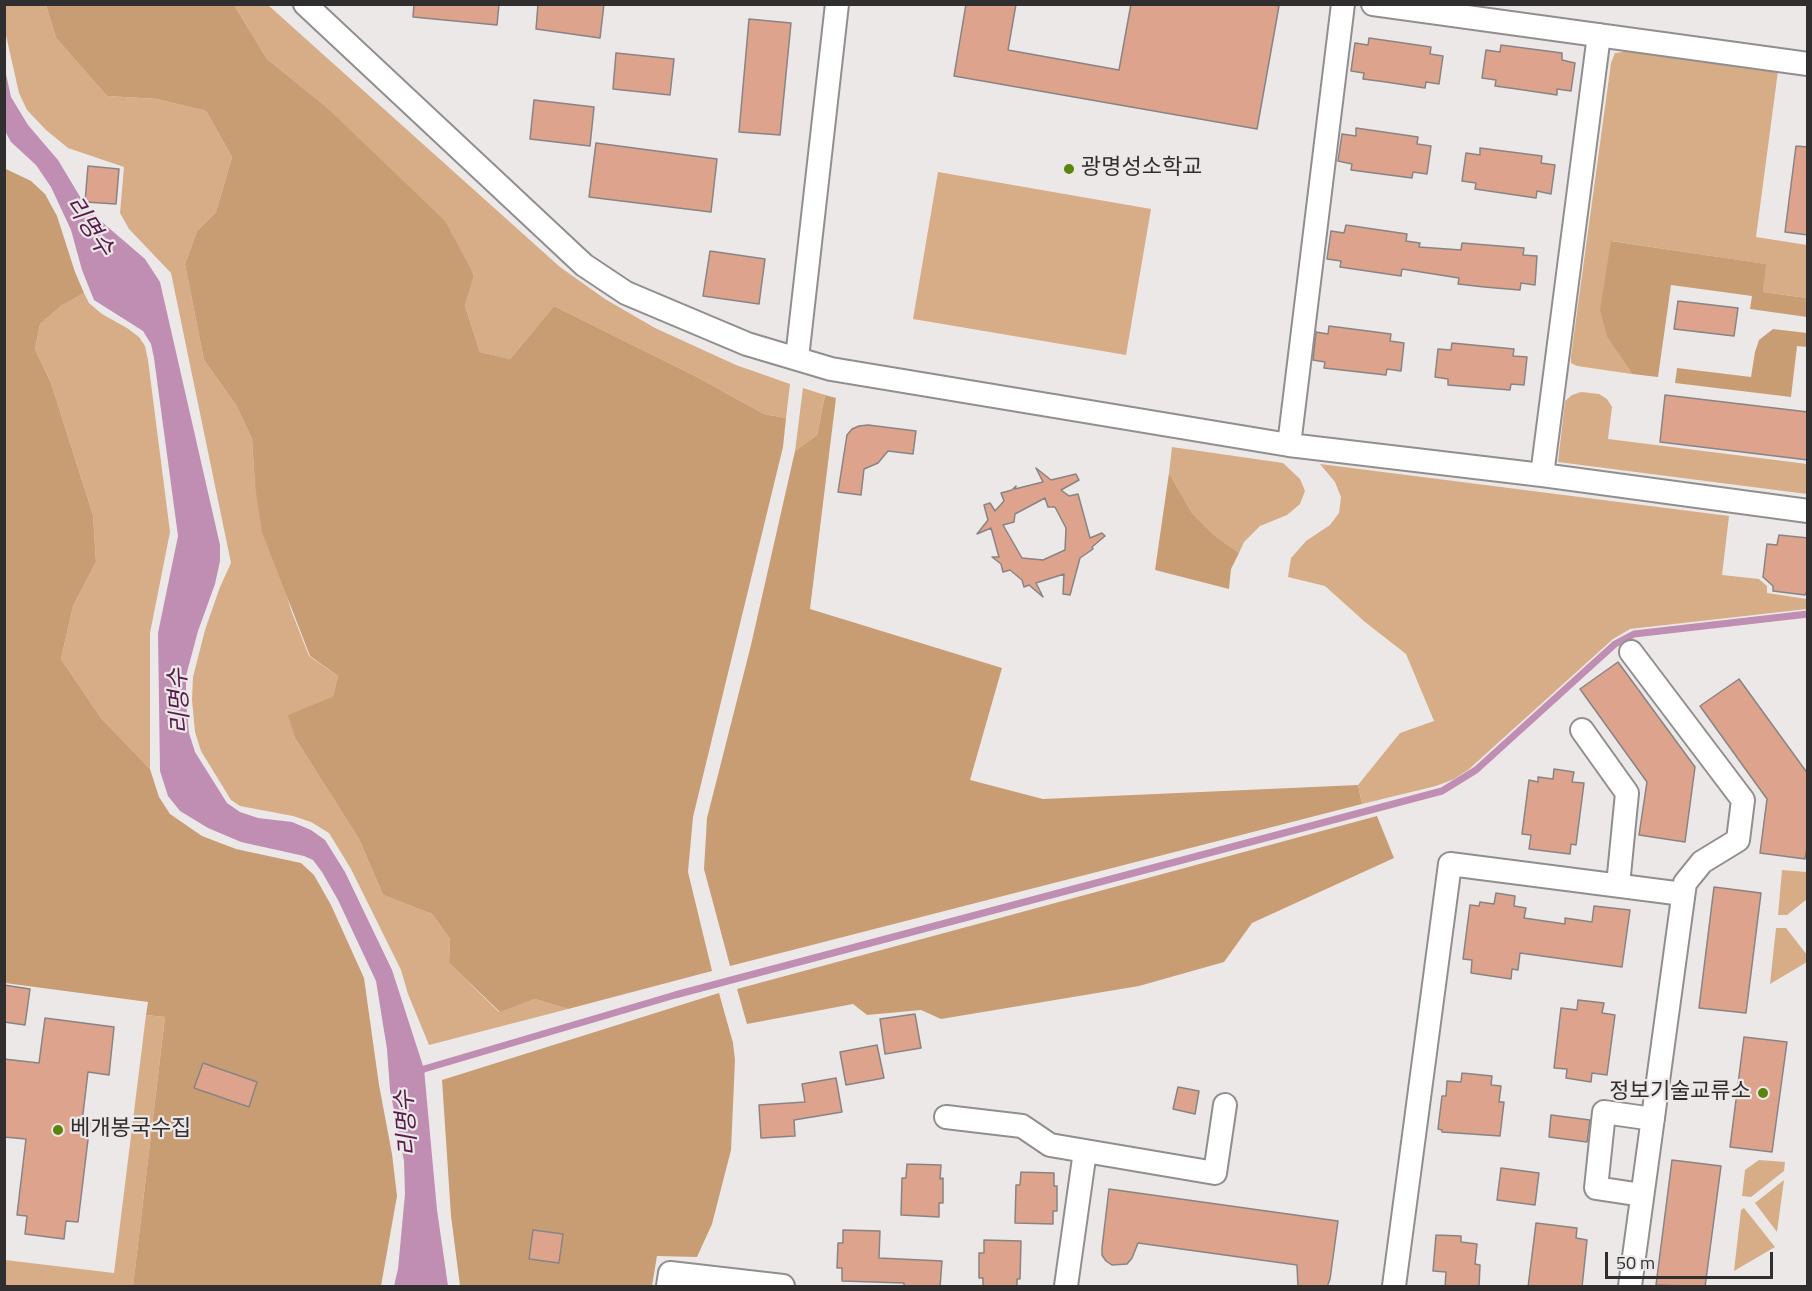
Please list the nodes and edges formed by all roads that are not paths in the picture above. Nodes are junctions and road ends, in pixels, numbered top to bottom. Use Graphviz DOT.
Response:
graph roads {
  1 [pos="305,4"];
  2 [pos="837,4"];
  3 [pos="1343,4"];
  4 [pos="1373,4"];
  5 [pos="1599,35"];
  6 [pos="1808,63"];
  7 [pos="797,358"];
  8 [pos="1289,445"];
  9 [pos="1542,475"];
  10 [pos="1808,511"];
  11 [pos="1631,652"];
  12 [pos="1582,730"];
  13 [pos="1618,885"];
  14 [pos="1683,894"];
  15 [pos="1225,1105"];
  16 [pos="946,1117"];
  17 [pos="1653,1119"];
  18 [pos="1085,1151"];
  19 [pos="1642,1195"];
  20 [pos="668,1287"];
  21 [pos="783,1287"];
  22 [pos="1066,1287"];
  23 [pos="1394,1287"];
  24 [pos="1630,1287"];
  1 -- 7 [label="street"];
  2 -- 7 [label="street"];
  3 -- 8 [label="street"];
  4 -- 5 [label="street"];
  5 -- 6 [label="street"];
  5 -- 9 [label="street"];
  7 -- 8 [label="street"];
  8 -- 9 [label="street"];
  9 -- 10 [label="street"];
  11 -- 14 [label="street"];
  12 -- 13 [label="street"];
  13 -- 14 [label="street"];
  13 -- 23 [label="street"];
  14 -- 17 [label="street"];
  15 -- 18 [label="street"];
  16 -- 18 [label="street"];
  17 -- 19 [label="street"];
  17 -- 19 [label="street"];
  18 -- 22 [label="street"];
  19 -- 24 [label="street"];
  20 -- 21 [label="street"];
}
